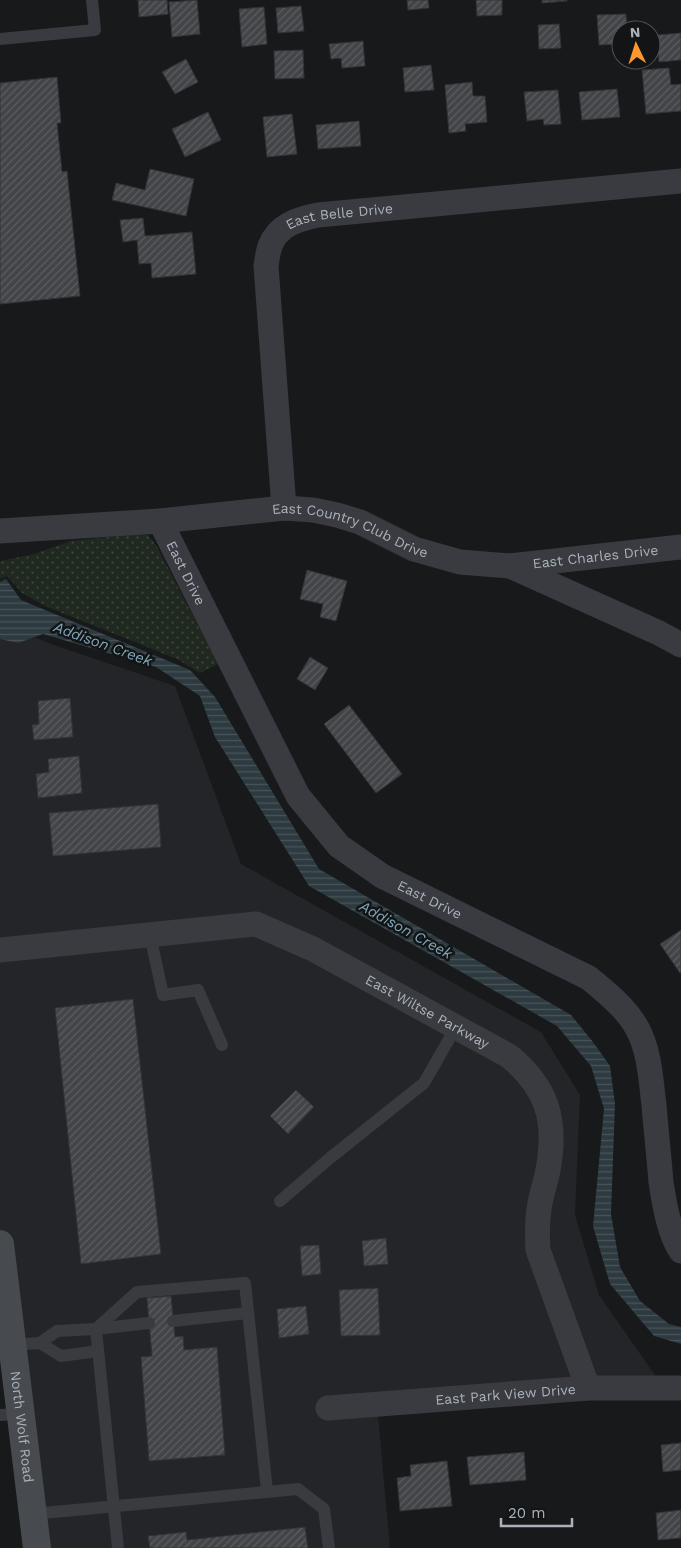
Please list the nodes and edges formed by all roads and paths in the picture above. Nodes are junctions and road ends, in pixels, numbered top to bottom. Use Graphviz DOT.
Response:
graph roads {
  1 [pos="92,0"];
  2 [pos="0,39"];
  3 [pos="681,181"];
  4 [pos="284,508"];
  5 [pos="160,521"];
  6 [pos="0,531"];
  7 [pos="681,547"];
  8 [pos="510,566"];
  9 [pos="681,645"];
  10 [pos="150,935"];
  11 [pos="0,950"];
  12 [pos="456,1027"];
  13 [pos="222,1045"];
  14 [pos="280,1201"];
  15 [pos="0,1244"];
  16 [pos="681,1251"];
  17 [pos="2,1274"];
  18 [pos="248,1313"];
  19 [pos="173,1321"];
  20 [pos="149,1323"];
  21 [pos="96,1329"];
  22 [pos="40,1343"];
  23 [pos="6,1345"];
  24 [pos="98,1351"];
  25 [pos="588,1388"];
  26 [pos="681,1388"];
  27 [pos="328,1408"];
  28 [pos="10,1414"];
  29 [pos="267,1491"];
  30 [pos="114,1507"];
  31 [pos="32,1514"];
  32 [pos="36,1548"];
  33 [pos="118,1548"];
  34 [pos="329,1548"];
  1 -- 2 [label="lane"];
  3 -- 4 [label="street, East Belle Drive"];
  4 -- 5 [label="street, East Country Club Drive"];
  4 -- 8 [label="street, East Country Club Drive"];
  5 -- 6 [label="street, East Country Club Drive"];
  5 -- 16 [label="street, East Drive"];
  7 -- 8 [label="street, East Charles Drive"];
  8 -- 9 [label="street, East Country Club Drive"];
  10 -- 11 [label="street, East Wiltse Parkway"];
  10 -- 12 [label="street, East Wiltse Parkway"];
  10 -- 13 [label="lane"];
  12 -- 14 [label="lane"];
  12 -- 25 [label="street, East Wiltse Parkway"];
  15 -- 17 [label="main road, North Wolf Road"];
  17 -- 23 [label="main road, North Wolf Road"];
  18 -- 19 [label="lane"];
  18 -- 21 [label="lane"];
  18 -- 29 [label="lane"];
  20 -- 21 [label="lane"];
  21 -- 22 [label="lane"];
  21 -- 24 [label="lane"];
  22 -- 23 [label="lane"];
  22 -- 24 [label="lane"];
  23 -- 28 [label="main road, North Wolf Road"];
  24 -- 30 [label="lane"];
  25 -- 26 [label="street, East Park View Drive"];
  25 -- 27 [label="street, East Park View Drive"];
  28 -- 31 [label="main road, North Wolf Road"];
  29 -- 30 [label="lane"];
  29 -- 34 [label="lane"];
  30 -- 31 [label="lane"];
  30 -- 33 [label="lane"];
  31 -- 32 [label="main road, North Wolf Road"];
}
